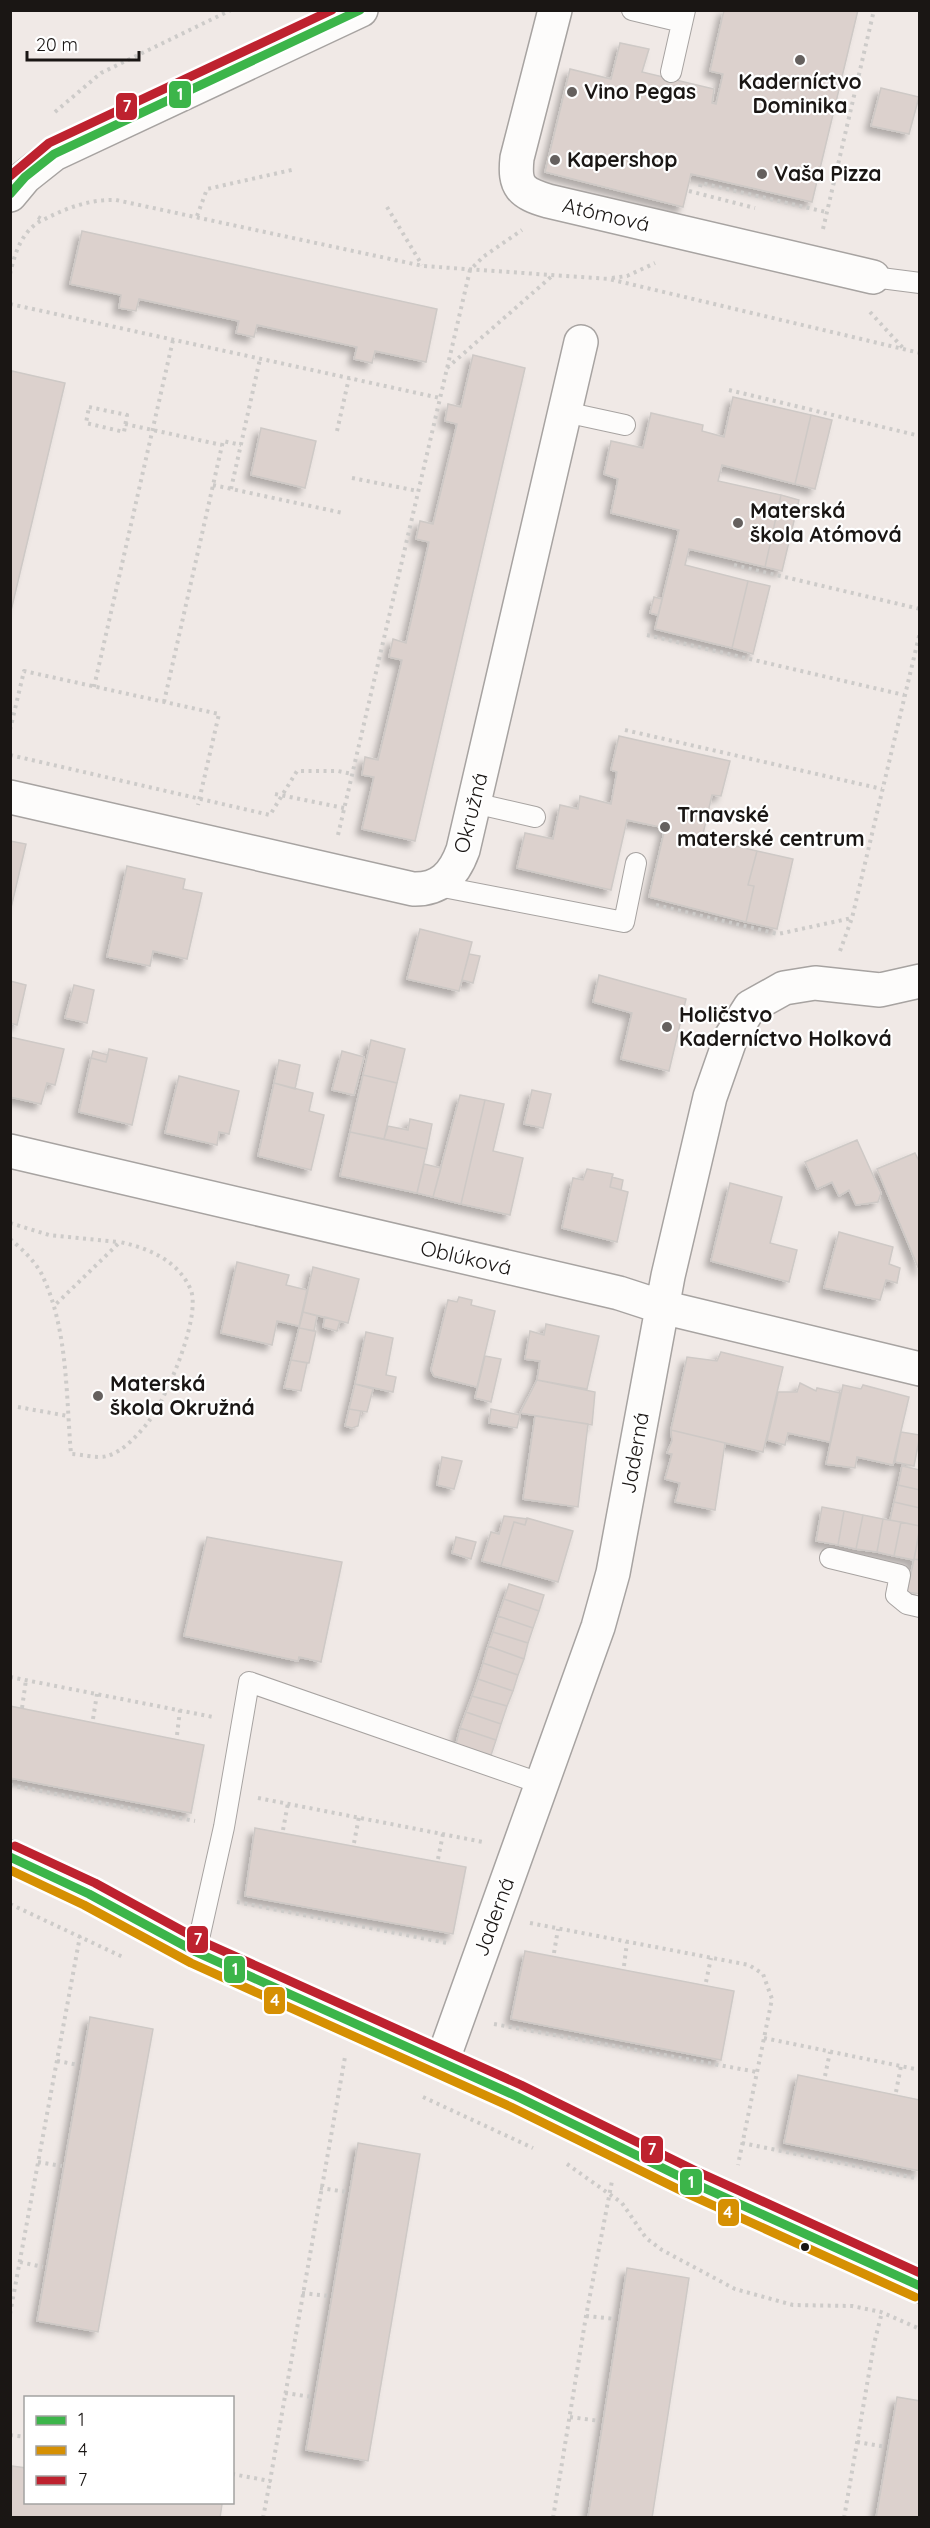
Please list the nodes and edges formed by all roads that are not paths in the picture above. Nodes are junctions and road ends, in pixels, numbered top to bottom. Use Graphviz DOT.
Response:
graph roads {
  1 [pos="361,10"];
  2 [pos="555,10"];
  3 [pos="632,10"];
  4 [pos="683,16"];
  5 [pos="671,72"];
  6 [pos="23,205"];
  7 [pos="873,277"];
  8 [pos="920,283"];
  9 [pos="580,342"];
  10 [pos="565,412"];
  11 [pos="625,424"];
  12 [pos="10,797"];
  13 [pos="474,803"];
  14 [pos="535,817"];
  15 [pos="636,863"];
  16 [pos="438,886"];
  17 [pos="920,981"];
  18 [pos="10,1151"];
  19 [pos="662,1307"];
  20 [pos="920,1369"];
  21 [pos="830,1558"];
  22 [pos="920,1607"];
  23 [pos="542,1784"];
  24 [pos="10,1857"];
  25 [pos="196,1952"];
  26 [pos="442,2062"];
  27 [pos="920,2286"];
  1 -- 6 [label="street"];
  2 -- 7 [label="street, Atómová"];
  3 -- 4 [label="lane"];
  4 -- 5 [label="lane"];
  7 -- 8 [label="lane"];
  9 -- 10 [label="street, Okružná"];
  10 -- 11 [label="lane"];
  10 -- 13 [label="street, Okružná"];
  12 -- 16 [label="street"];
  13 -- 14 [label="lane"];
  13 -- 16 [label="street, Okružná"];
  15 -- 16 [label="lane"];
  17 -- 19 [label="street, Jaderná"];
  18 -- 19 [label="street, Oblúková"];
  19 -- 20 [label="street, Oblúková"];
  19 -- 23 [label="street, Jaderná"];
  21 -- 22 [label="lane"];
  23 -- 25 [label="lane"];
  23 -- 26 [label="street, Jaderná"];
  24 -- 25 [label="street"];
  25 -- 26 [label="street"];
  26 -- 27 [label="street"];
}
